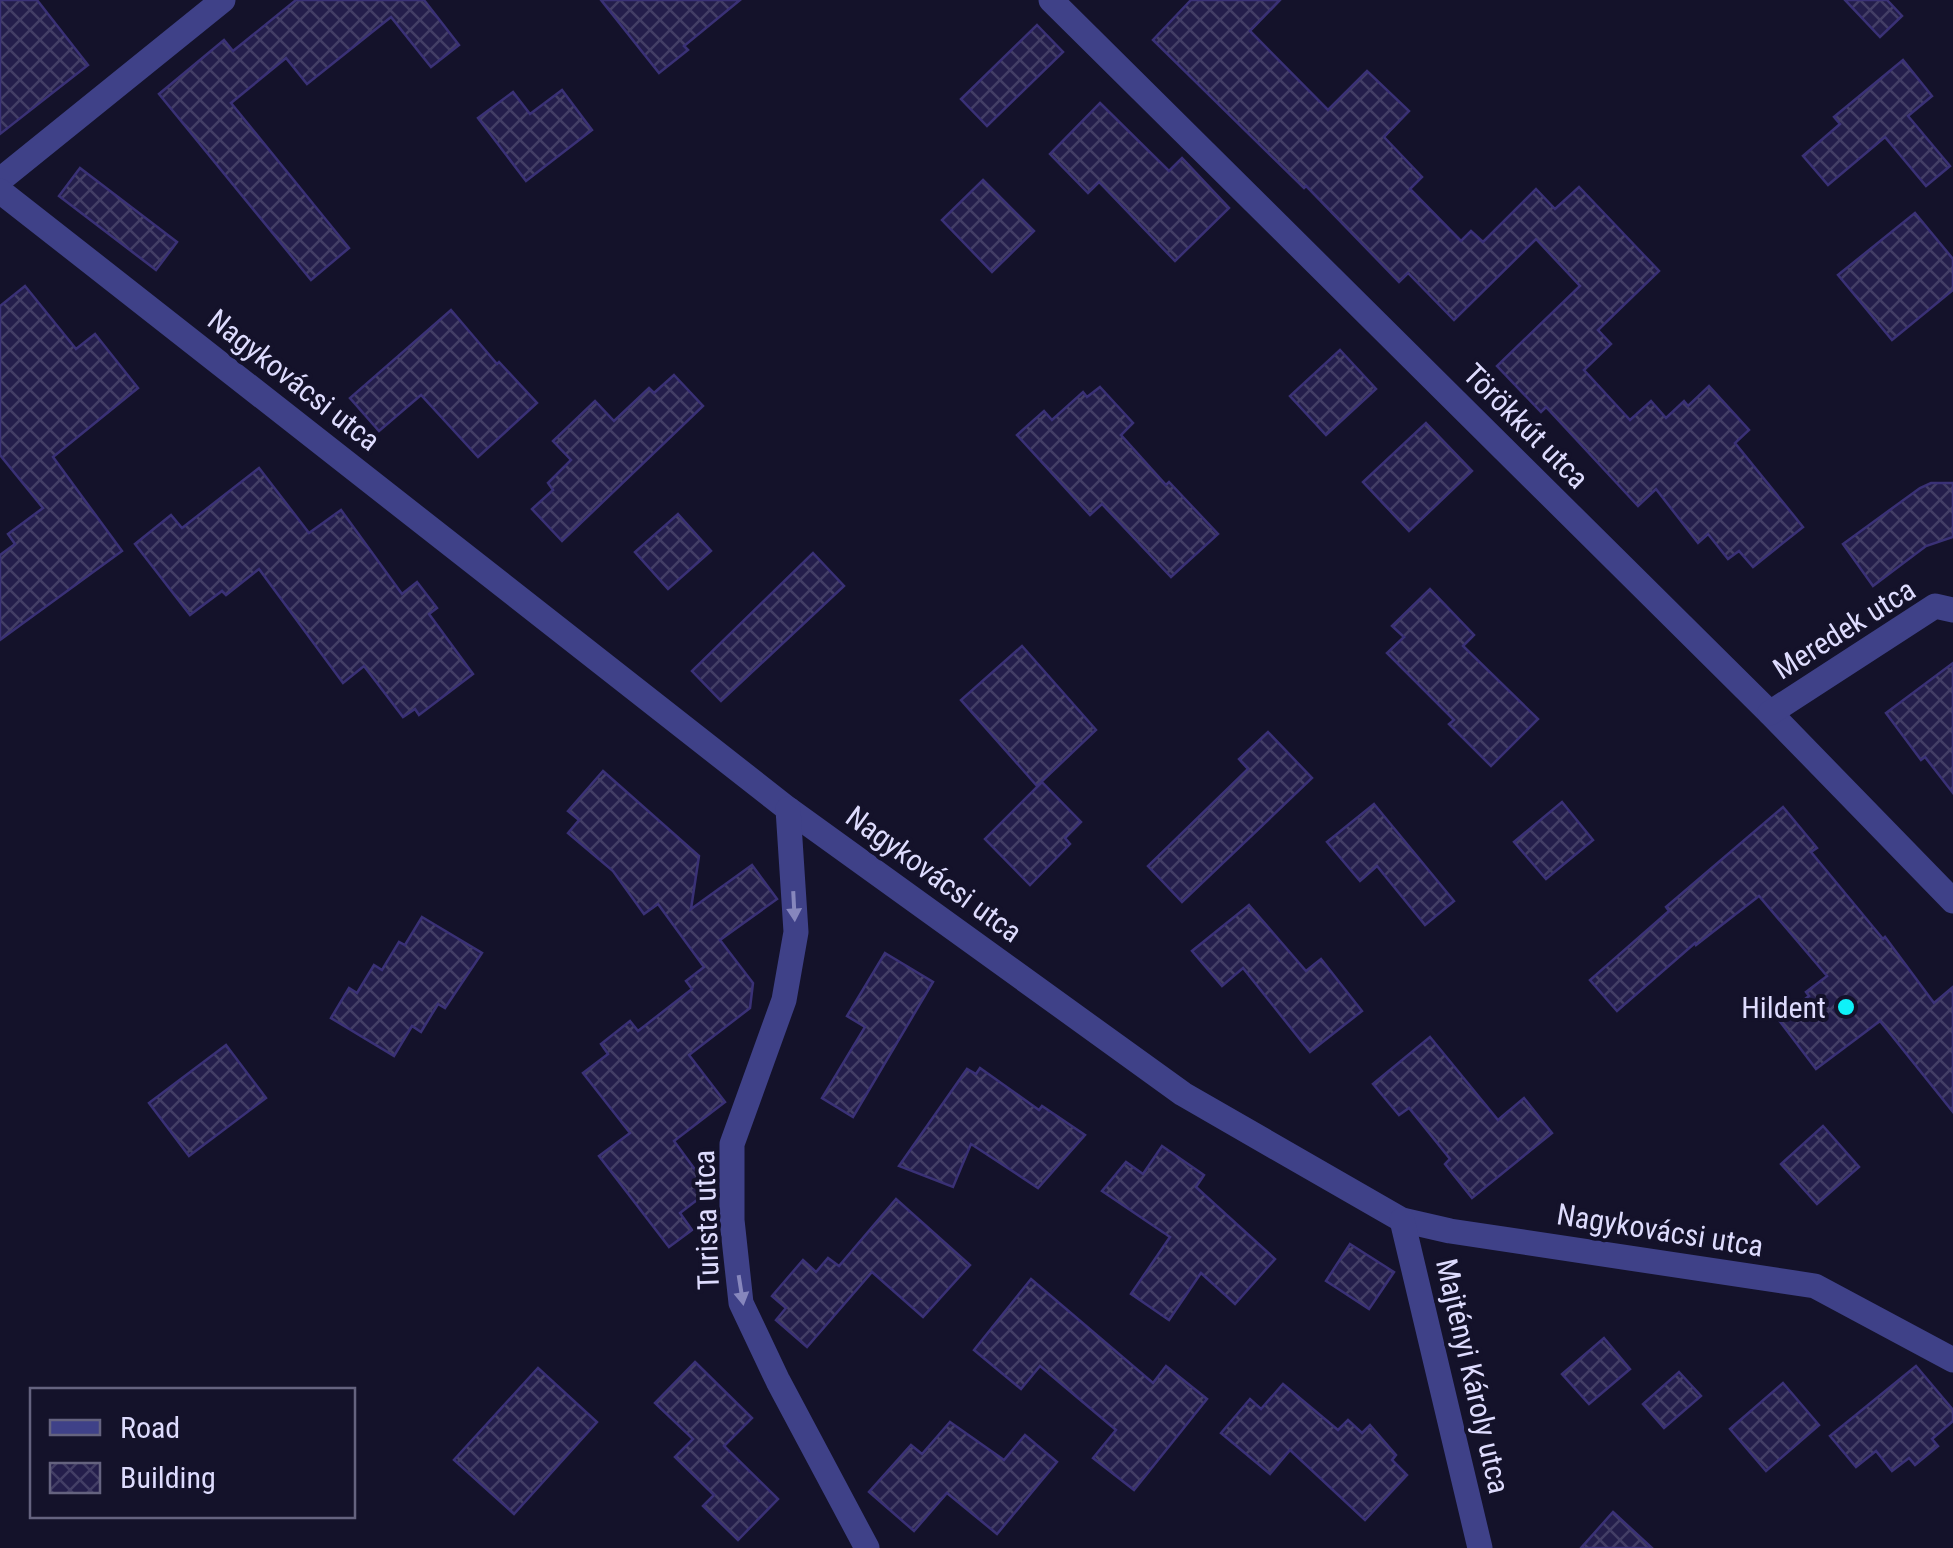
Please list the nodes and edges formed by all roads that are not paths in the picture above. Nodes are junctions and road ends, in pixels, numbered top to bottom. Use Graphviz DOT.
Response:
graph roads {
  1 [pos="223,0"];
  2 [pos="1051,0"];
  3 [pos="0,180"];
  4 [pos="0,191"];
  5 [pos="1953,610"];
  6 [pos="1770,714"];
  7 [pos="788,808"];
  8 [pos="1953,901"];
  9 [pos="1402,1220"];
  10 [pos="1953,1360"];
  11 [pos="867,1548"];
  12 [pos="1480,1548"];
  1 -- 3 [label="street"];
  2 -- 6 [label="street, Törökkút utca"];
  4 -- 7 [label="street, Nagykovácsi utca"];
  5 -- 6 [label="street, Meredek utca"];
  6 -- 8 [label="street, Törökkút utca"];
  7 -- 9 [label="street, Nagykovácsi utca"];
  7 -- 11 [label="street, Turista utca, one-way"];
  9 -- 10 [label="street, Nagykovácsi utca"];
  9 -- 12 [label="street, Majtényi Károly utca"];
}
